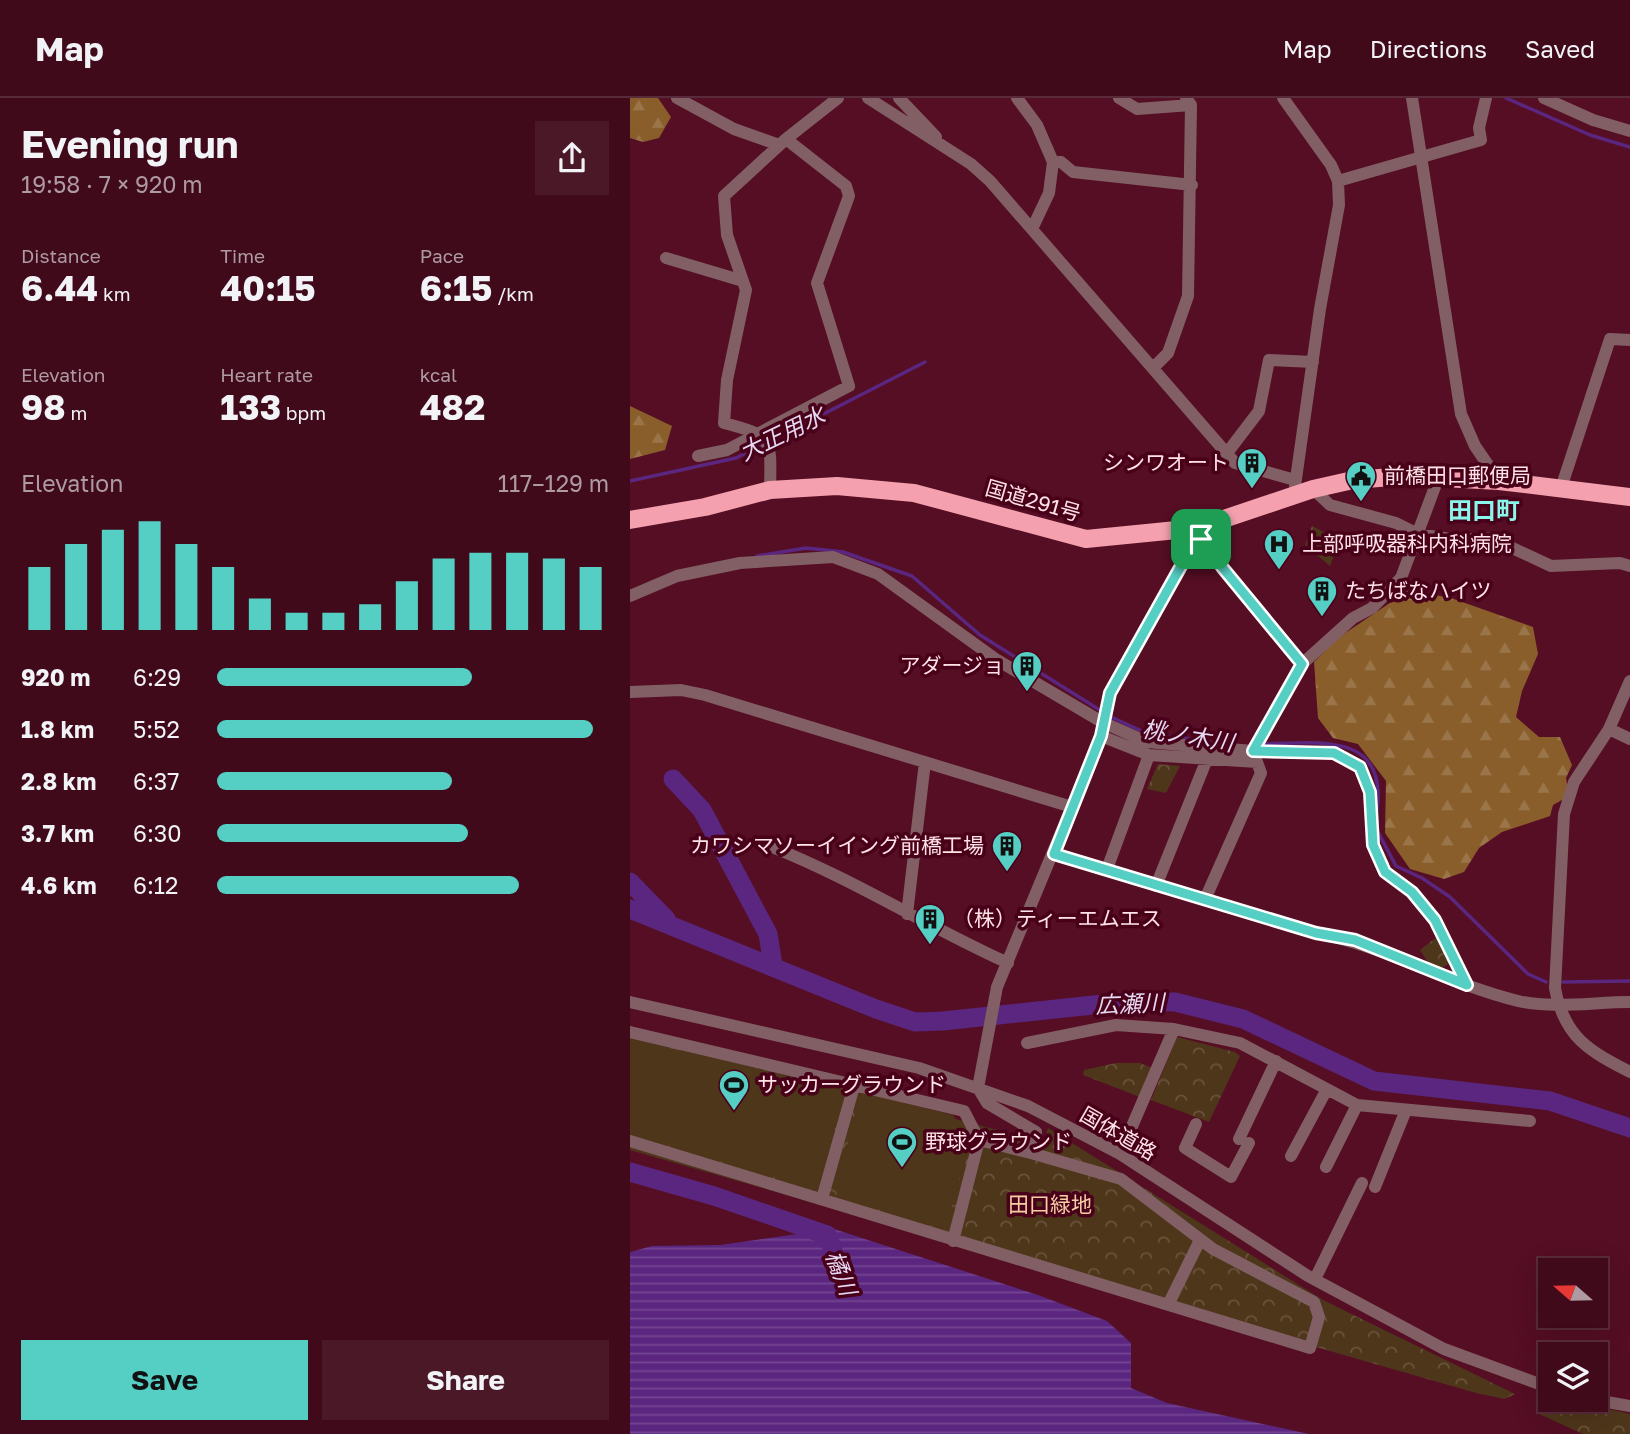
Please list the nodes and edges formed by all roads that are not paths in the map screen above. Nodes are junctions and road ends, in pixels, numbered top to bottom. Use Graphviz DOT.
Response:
graph roads {
  1 [pos="677,98"];
  2 [pos="838,98"];
  3 [pos="868,98"];
  4 [pos="899,98"];
  5 [pos="1017,98"];
  6 [pos="1119,98"];
  7 [pos="1283,98"];
  8 [pos="1412,98"];
  9 [pos="1486,98"];
  10 [pos="1544,98"];
  11 [pos="1188,101"];
  12 [pos="1630,131"];
  13 [pos="782,142"];
  14 [pos="945,147"];
  15 [pos="1420,156"];
  16 [pos="1054,162"];
  17 [pos="1338,181"];
  18 [pos="1192,185"];
  19 [pos="1032,229"];
  20 [pos="666,258"];
  21 [pos="743,281"];
  22 [pos="1630,340"];
  23 [pos="1313,362"];
  24 [pos="1154,367"];
  25 [pos="761,435"];
  26 [pos="1227,453"];
  27 [pos="698,456"];
  28 [pos="1439,476"];
  29 [pos="1499,481"];
  30 [pos="1295,487"];
  31 [pos="1561,488"];
  32 [pos="1313,489"];
  33 [pos="770,490"];
  34 [pos="1630,498"];
  35 [pos="630,520"];
  36 [pos="1197,528"];
  37 [pos="1418,534"];
  38 [pos="1630,566"];
  39 [pos="630,596"];
  40 [pos="1302,664"];
  41 [pos="1630,681"];
  42 [pos="630,692"];
  43 [pos="1102,722"];
  44 [pos="1609,729"];
  45 [pos="1101,736"];
  46 [pos="1630,739"];
  47 [pos="1253,751"];
  48 [pos="1149,755"];
  49 [pos="1207,759"];
  50 [pos="925,762"];
  51 [pos="1072,807"];
  52 [pos="772,847"];
  53 [pos="1054,854"];
  54 [pos="1107,869"];
  55 [pos="1156,886"];
  56 [pos="1206,897"];
  57 [pos="907,914"];
  58 [pos="1008,963"];
  59 [pos="1467,985"];
  60 [pos="630,1002"];
  61 [pos="1630,1002"];
  62 [pos="1558,1003"];
  63 [pos="1174,1029"];
  64 [pos="630,1032"];
  65 [pos="1027,1044"];
  66 [pos="1276,1061"];
  67 [pos="1630,1072"];
  68 [pos="854,1086"];
  69 [pos="978,1088"];
  70 [pos="1327,1089"];
  71 [pos="1357,1105"];
  72 [pos="1406,1110"];
  73 [pos="1530,1121"];
  74 [pos="1196,1124"];
  75 [pos="979,1140"];
  76 [pos="630,1141"];
  77 [pos="1031,1153"];
  78 [pos="1120,1154"];
  79 [pos="1291,1156"];
  80 [pos="1326,1167"];
  81 [pos="822,1199"];
  82 [pos="1200,1240"];
  83 [pos="953,1241"];
  84 [pos="1315,1279"];
  85 [pos="1170,1303"];
  86 [pos="1538,1384"];
  87 [pos="1608,1402"];
  88 [pos="1630,1406"];
  1 -- 13 [label="street"];
  2 -- 13 [label="street"];
  3 -- 14 [label="street"];
  4 -- 14 [label="street"];
  5 -- 16 [label="street"];
  6 -- 11 [label="street"];
  7 -- 17 [label="street"];
  8 -- 15 [label="street"];
  9 -- 15 [label="street"];
  10 -- 12 [label="street"];
  11 -- 18 [label="street"];
  13 -- 21 [label="street"];
  13 -- 25 [label="street"];
  14 -- 19 [label="street"];
  15 -- 17 [label="street"];
  15 -- 29 [label="street"];
  16 -- 18 [label="street"];
  16 -- 19 [label="street"];
  17 -- 23 [label="street"];
  18 -- 24 [label="street"];
  19 -- 24 [label="street"];
  20 -- 21 [label="street"];
  21 -- 25 [label="street"];
  22 -- 31 [label="street"];
  23 -- 26 [label="street"];
  23 -- 30 [label="street"];
  24 -- 26 [label="street"];
  25 -- 27 [label="street"];
  25 -- 33 [label="street"];
  26 -- 30 [label="street"];
  28 -- 29 [label="highway, 国道291号"];
  28 -- 32 [label="highway, 国道291号"];
  28 -- 37 [label="street"];
  29 -- 31 [label="highway, 国道291号"];
  30 -- 32 [label="highway, 国道291号"];
  30 -- 36 [label="highway, 国道291号"];
  31 -- 34 [label="highway, 国道291号"];
  32 -- 37 [label="street"];
  33 -- 35 [label="highway, 国道291号"];
  33 -- 36 [label="highway, 国道291号"];
  36 -- 40 [label="street"];
  36 -- 43 [label="street"];
  37 -- 38 [label="street"];
  37 -- 40 [label="street"];
  39 -- 43 [label="street"];
  40 -- 47 [label="street"];
  41 -- 44 [label="street"];
  42 -- 50 [label="street"];
  43 -- 45 [label="street"];
  43 -- 47 [label="street"];
  44 -- 46 [label="street"];
  44 -- 62 [label="street"];
  45 -- 48 [label="street"];
  45 -- 51 [label="street"];
  47 -- 59 [label="street"];
  48 -- 49 [label="street"];
  48 -- 54 [label="street"];
  49 -- 55 [label="street"];
  49 -- 56 [label="street"];
  50 -- 51 [label="street"];
  50 -- 57 [label="street"];
  51 -- 53 [label="street"];
  52 -- 57 [label="street"];
  53 -- 54 [label="street"];
  53 -- 58 [label="street"];
  54 -- 55 [label="street"];
  55 -- 56 [label="street"];
  56 -- 59 [label="street"];
  57 -- 58 [label="street"];
  58 -- 69 [label="street"];
  59 -- 62 [label="street"];
  60 -- 69 [label="street, 国体道路"];
  61 -- 62 [label="street"];
  62 -- 67 [label="street"];
  63 -- 65 [label="street"];
  63 -- 66 [label="street"];
  63 -- 78 [label="street"];
  64 -- 68 [label="street"];
  66 -- 70 [label="street"];
  66 -- 74 [label="street"];
  68 -- 75 [label="street"];
  68 -- 81 [label="street"];
  69 -- 77 [label="street"];
  69 -- 78 [label="street, 国体道路"];
  70 -- 71 [label="street"];
  70 -- 79 [label="street"];
  71 -- 72 [label="street"];
  71 -- 80 [label="street"];
  72 -- 73 [label="street"];
  72 -- 84 [label="street"];
  75 -- 77 [label="street"];
  75 -- 83 [label="street"];
  76 -- 81 [label="street"];
  77 -- 82 [label="street"];
  78 -- 84 [label="street, 国体道路"];
  81 -- 83 [label="street"];
  82 -- 85 [label="street"];
  82 -- 85 [label="street"];
  83 -- 85 [label="street"];
  84 -- 86 [label="street, 国体道路"];
  87 -- 88 [label="street"];
}
